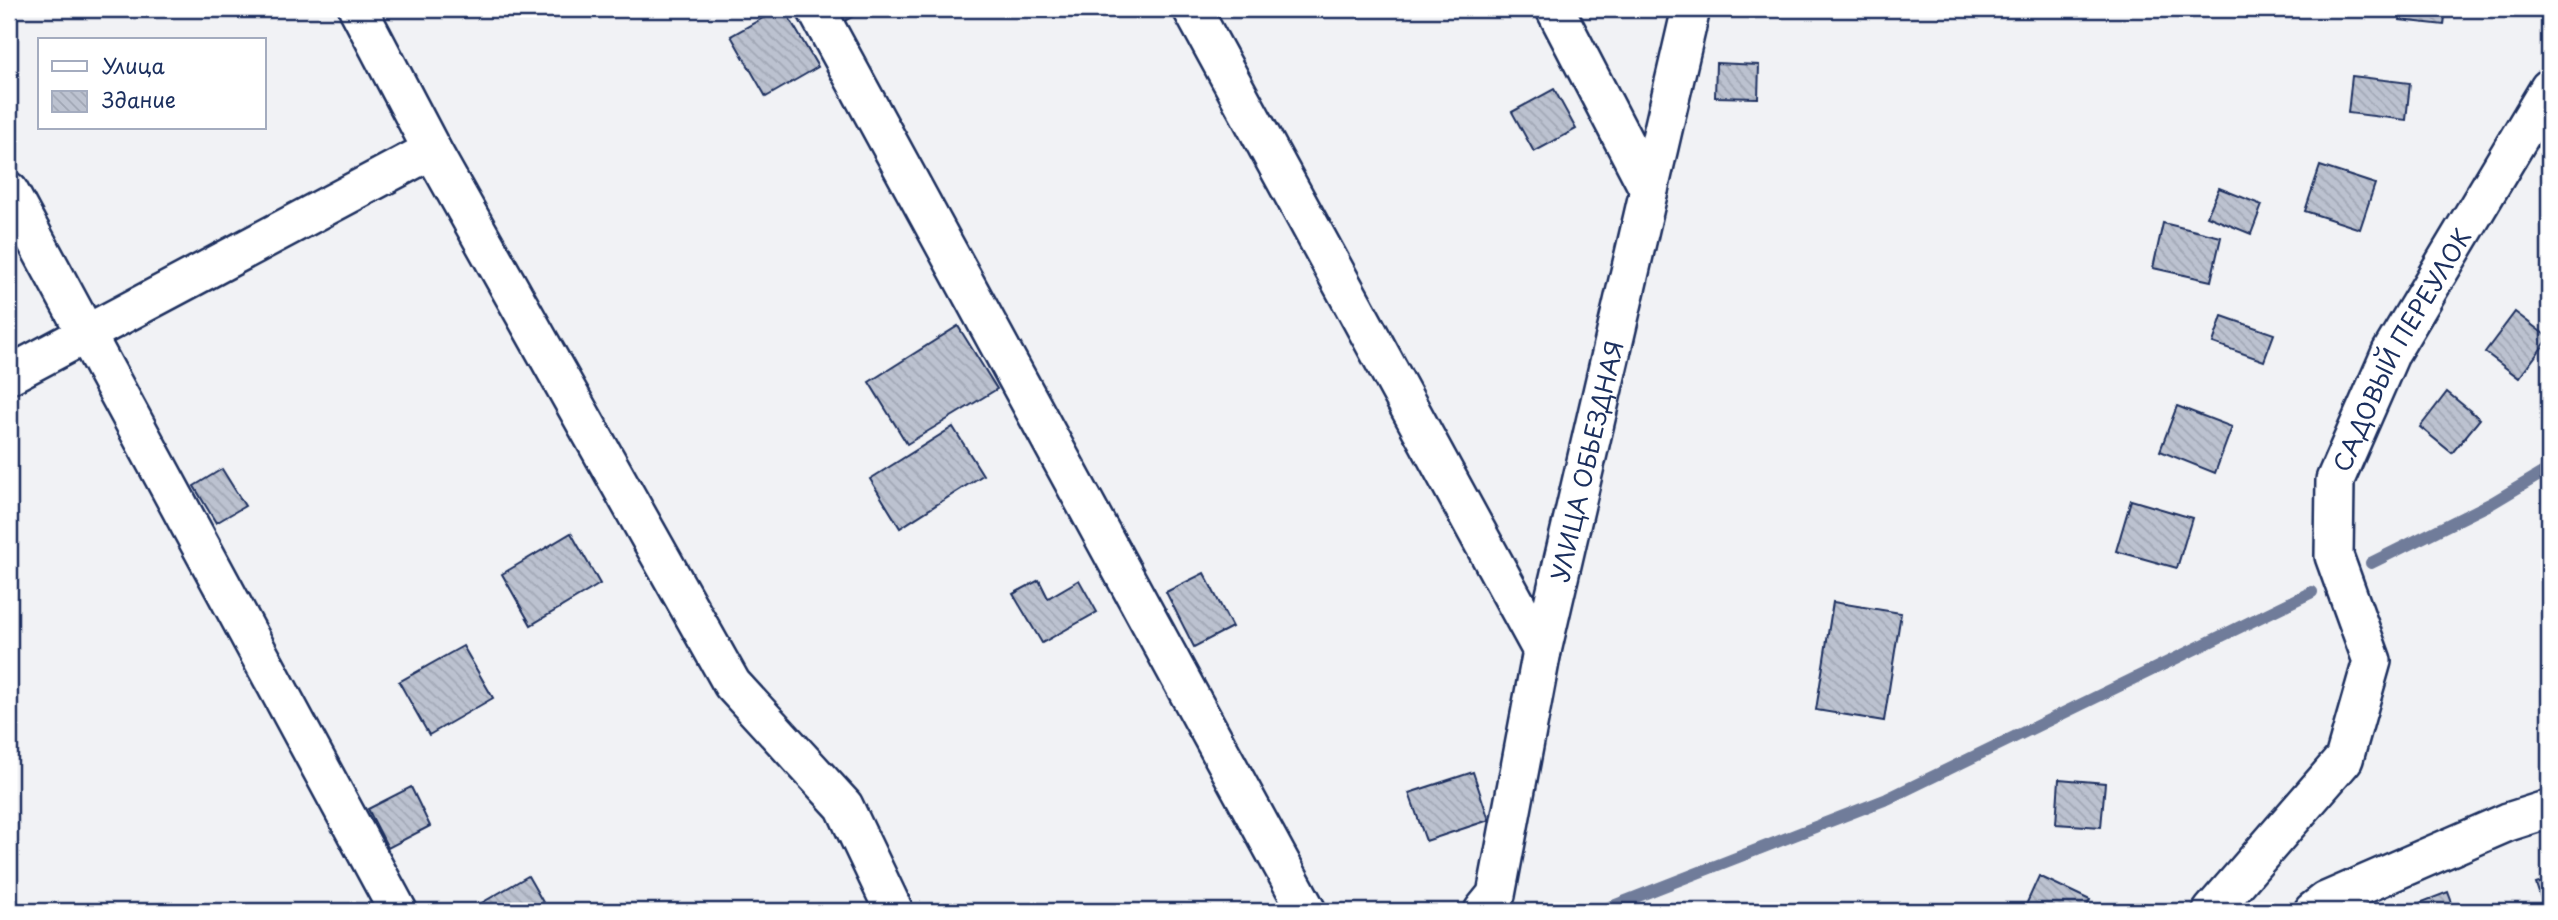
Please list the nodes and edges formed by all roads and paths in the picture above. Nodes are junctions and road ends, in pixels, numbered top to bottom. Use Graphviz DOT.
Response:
graph roads {
  1 [pos="358,9"];
  2 [pos="816,9"];
  3 [pos="1192,9"];
  4 [pos="1555,9"];
  5 [pos="1691,9"];
  6 [pos="2549,88"];
  7 [pos="432,150"];
  8 [pos="1649,190"];
  9 [pos="9,191"];
  10 [pos="87,333"];
  11 [pos="9,374"];
  12 [pos="1542,650"];
  13 [pos="2549,809"];
  14 [pos="398,911"];
  15 [pos="894,911"];
  16 [pos="1307,911"];
  17 [pos="1483,911"];
  18 [pos="2212,911"];
  19 [pos="2313,911"];
  1 -- 7 [label="street"];
  2 -- 16 [label="street"];
  3 -- 12 [label="street"];
  4 -- 8 [label="street"];
  5 -- 8 [label="street, УЛИЦА ОБЬЕЗДНАЯ"];
  6 -- 18 [label="street, САДОВЫЙ ПЕРЕУЛОК"];
  7 -- 10 [label="street"];
  7 -- 15 [label="street"];
  8 -- 12 [label="street, УЛИЦА ОБЬЕЗДНАЯ"];
  9 -- 10 [label="street"];
  10 -- 11 [label="street"];
  10 -- 14 [label="street"];
  12 -- 17 [label="street, УЛИЦА ОБЬЕЗДНАЯ"];
  13 -- 19 [label="street"];
}
